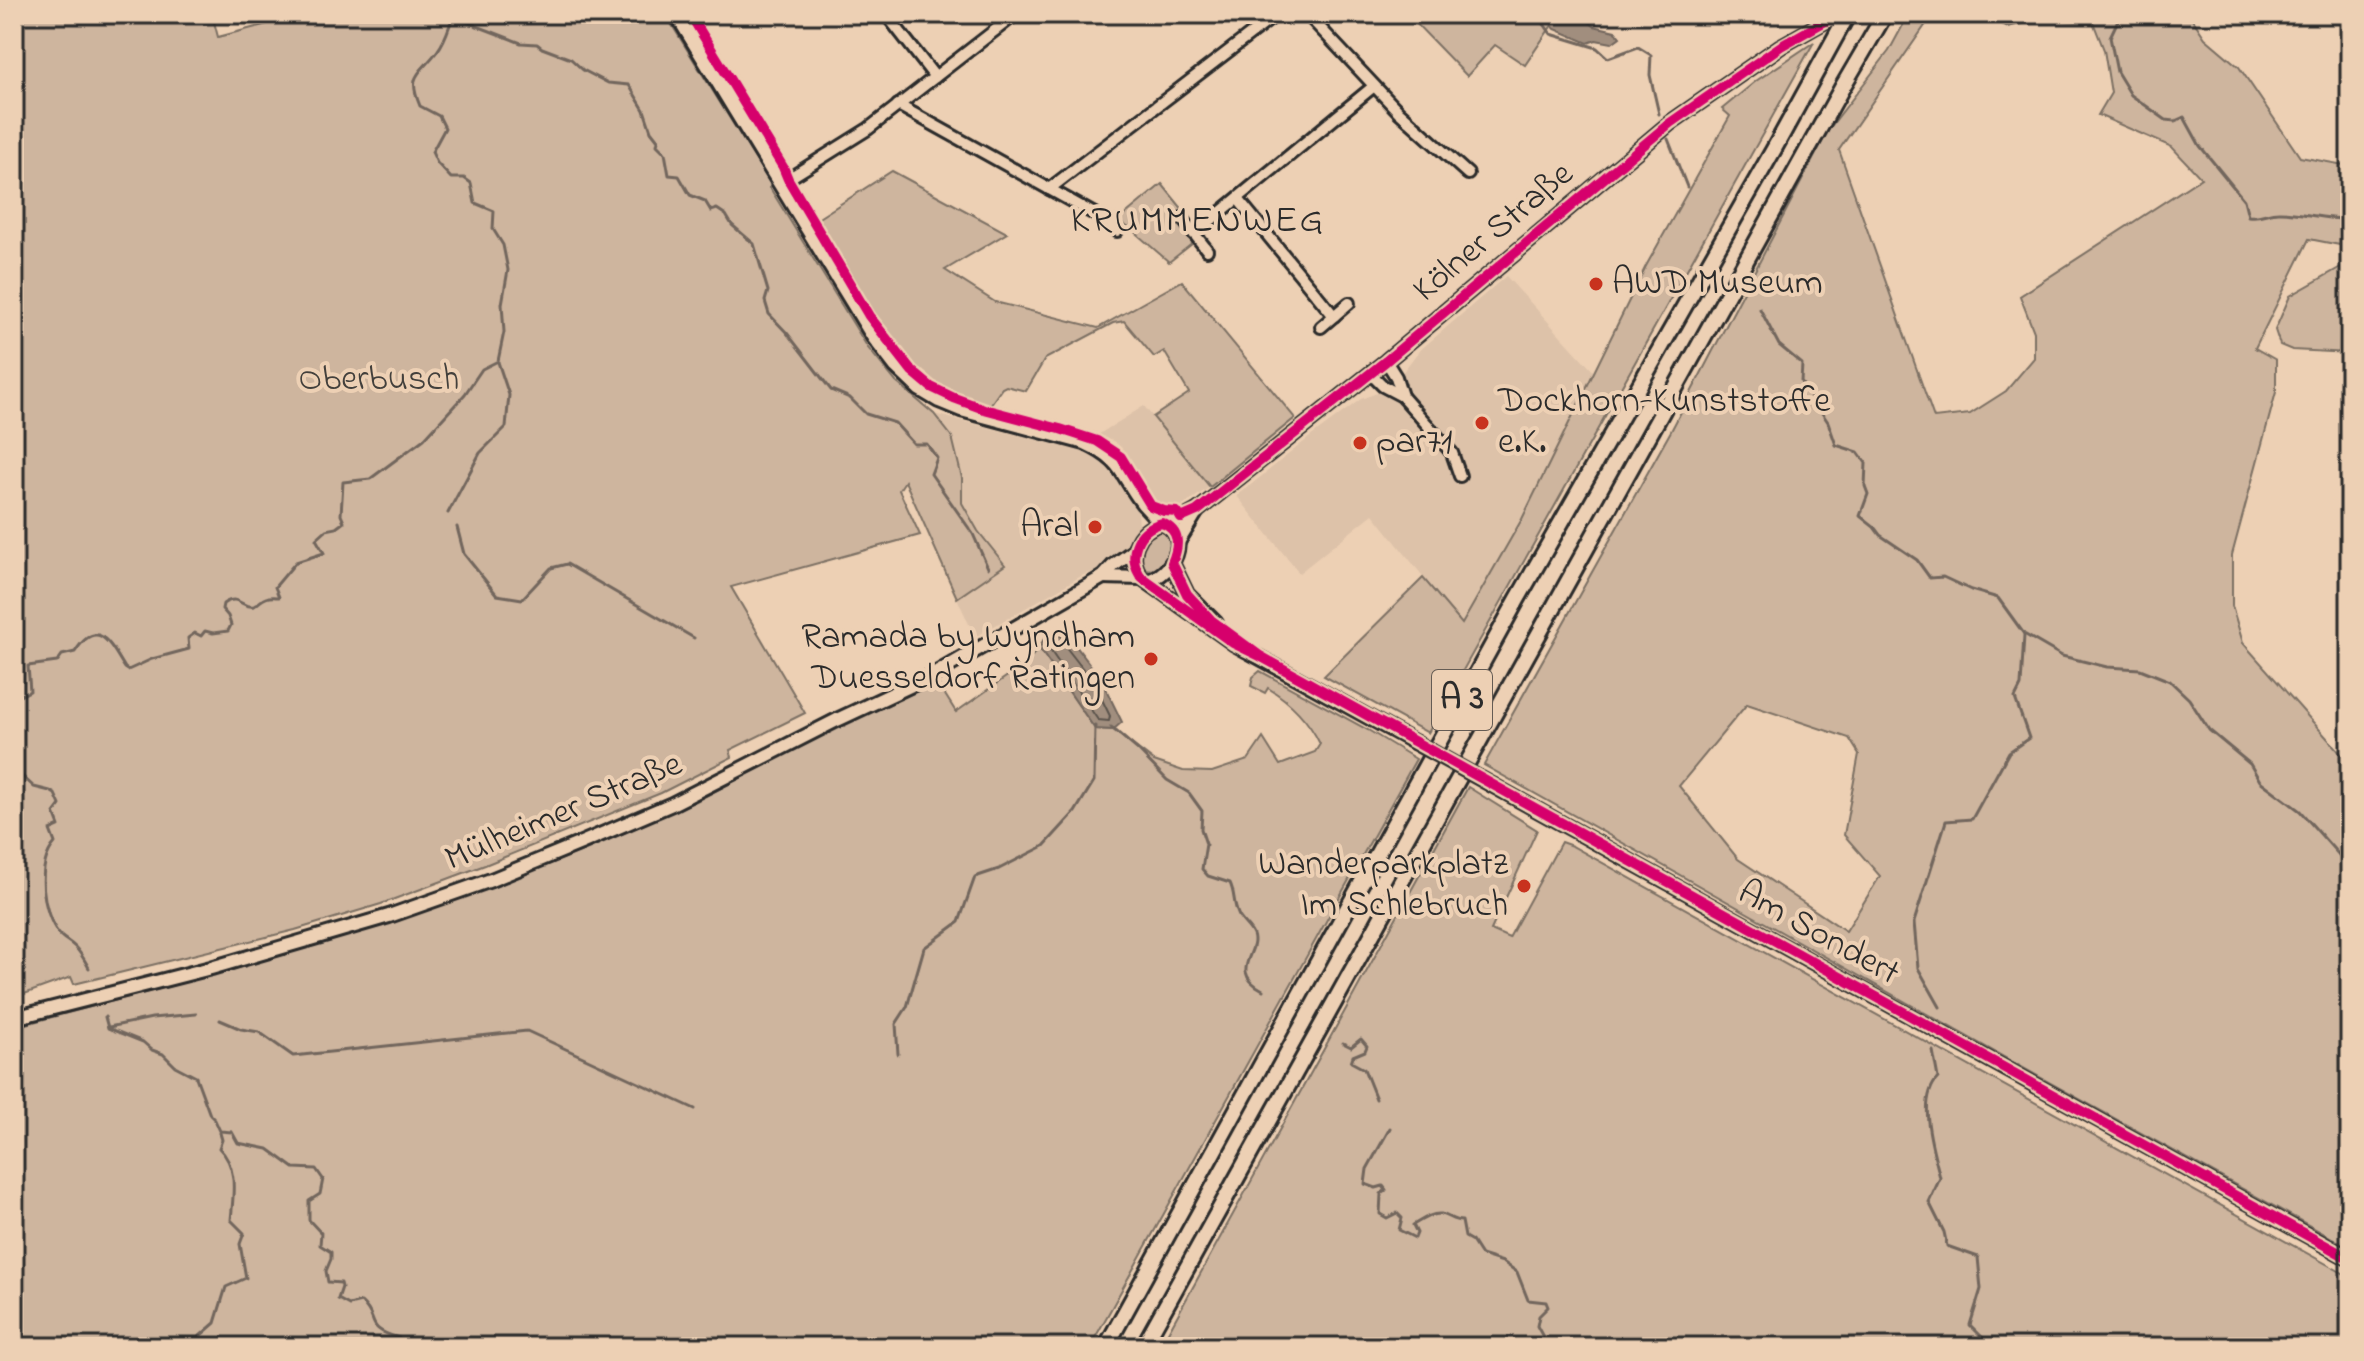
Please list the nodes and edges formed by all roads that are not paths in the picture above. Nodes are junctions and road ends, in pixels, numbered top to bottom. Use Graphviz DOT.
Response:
graph roads {
  1 [pos="676,14"];
  2 [pos="886,14"];
  3 [pos="1016,14"];
  4 [pos="1277,14"];
  5 [pos="1307,14"];
  6 [pos="1838,14"];
  7 [pos="1848,14"];
  8 [pos="1885,14"];
  9 [pos="935,77"];
  10 [pos="1374,86"];
  11 [pos="898,105"];
  12 [pos="1468,174"];
  13 [pos="780,184"];
  14 [pos="1049,189"];
  15 [pos="1238,199"];
  16 [pos="1182,218"];
  17 [pos="1117,231"];
  18 [pos="1194,234"];
  19 [pos="1207,250"];
  20 [pos="1349,303"];
  21 [pos="1334,316"];
  22 [pos="1321,327"];
  23 [pos="1386,361"];
  24 [pos="1370,373"];
  25 [pos="1402,396"];
  26 [pos="1460,476"];
  27 [pos="1142,503"];
  28 [pos="1197,511"];
  29 [pos="1165,524"];
  30 [pos="1145,531"];
  31 [pos="1178,542"];
  32 [pos="1135,550"];
  33 [pos="1172,563"];
  34 [pos="1103,577"];
  35 [pos="1144,579"];
  36 [pos="1260,656"];
  37 [pos="14,1018"];
  38 [pos="2350,1259"];
  39 [pos="1106,1347"];
  40 [pos="1143,1347"];
  1 -- 13 [label="main road"];
  2 -- 9 [label="street"];
  3 -- 9 [label="street"];
  4 -- 14 [label="street"];
  5 -- 10 [label="street"];
  6 -- 23 [label="main road, Kölner Straße"];
  7 -- 39 [label="highway, A 3"];
  8 -- 40 [label="highway, A 3"];
  9 -- 11 [label="street"];
  10 -- 12 [label="street"];
  10 -- 15 [label="street"];
  11 -- 13 [label="street"];
  11 -- 14 [label="street"];
  13 -- 27 [label="main road"];
  14 -- 17 [label="street"];
  15 -- 18 [label="street"];
  15 -- 21 [label="street"];
  16 -- 18 [label="street"];
  18 -- 19 [label="street"];
  20 -- 21 [label="street"];
  21 -- 22 [label="street"];
  23 -- 24 [label="main road, Kölner Straße"];
  23 -- 25 [label="street"];
  24 -- 25 [label="street"];
  24 -- 28 [label="main road, Kölner Straße"];
  25 -- 26 [label="street"];
  27 -- 29 [label="main road"];
  27 -- 30 [label="main road"];
  28 -- 29 [label="main road, Kölner Straße"];
  28 -- 31 [label="main road, Kölner Straße"];
  29 -- 30 [label="main road"];
  29 -- 31 [label="main road"];
  30 -- 32 [label="main road"];
  31 -- 33 [label="main road"];
  32 -- 34 [label="main road, Mülheimer Straße"];
  32 -- 35 [label="main road"];
  33 -- 35 [label="main road"];
  33 -- 36 [label="main road, Am Sondert"];
  34 -- 35 [label="main road"];
  34 -- 37 [label="main road, Mülheimer Straße"];
  35 -- 36 [label="main road, Am Sondert"];
  36 -- 38 [label="main road, Am Sondert, bridge"];
}
